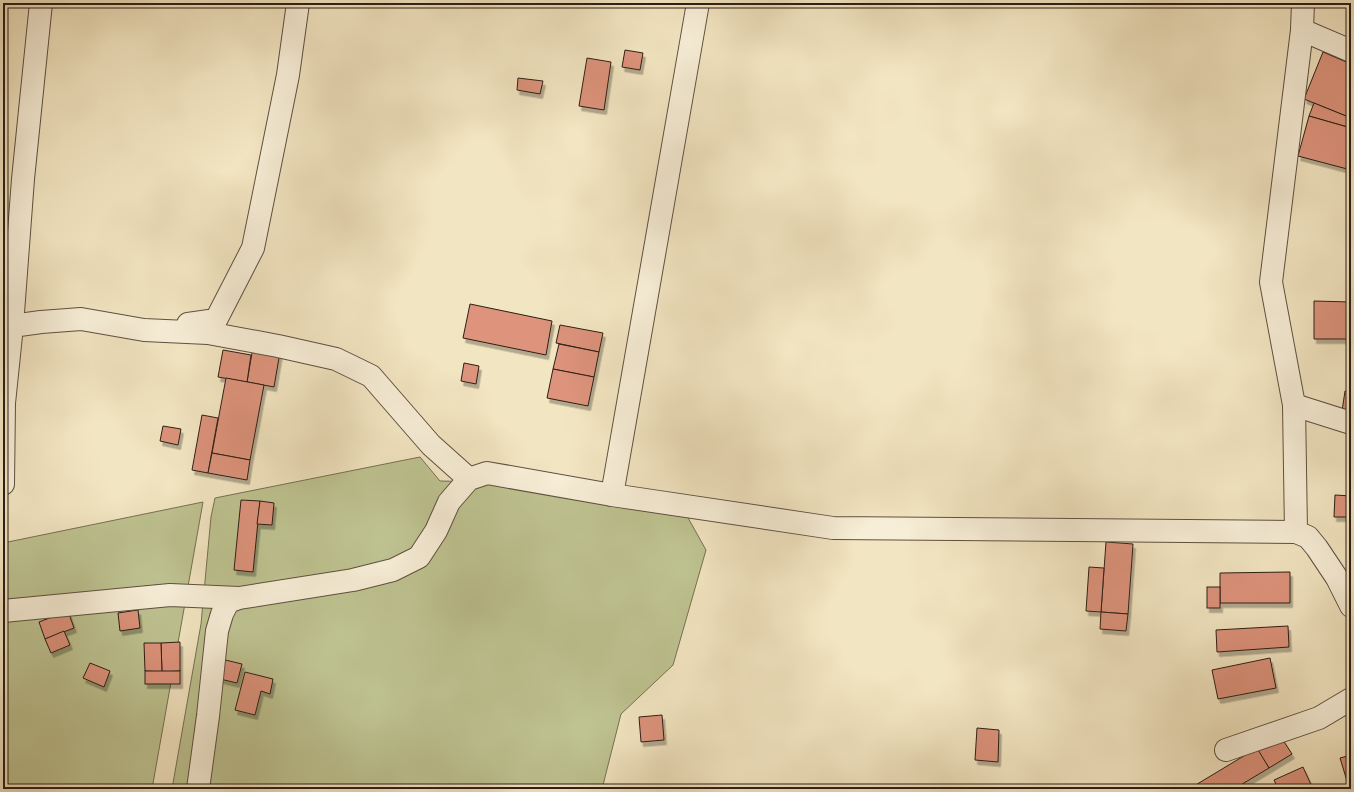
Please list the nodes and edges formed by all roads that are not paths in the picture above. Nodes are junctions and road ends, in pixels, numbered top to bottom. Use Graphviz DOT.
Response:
graph roads {
  1 [pos="41,3"];
  2 [pos="298,3"];
  3 [pos="698,3"];
  4 [pos="1302,3"];
  5 [pos="1302,30"];
  6 [pos="1351,51"];
  7 [pos="12,326"];
  8 [pos="144,330"];
  9 [pos="1294,405"];
  10 [pos="1351,422"];
  11 [pos="469,479"];
  12 [pos="3,484"];
  13 [pos="612,495"];
  14 [pos="1296,532"];
  15 [pos="239,598"];
  16 [pos="1351,606"];
  17 [pos="3,611"];
  18 [pos="1351,699"];
  19 [pos="1226,750"];
  20 [pos="198,789"];
  1 -- 7 [label="street"];
  2 -- 8 [label="street"];
  3 -- 13 [label="street"];
  4 -- 5 [label="street"];
  5 -- 6 [label="street"];
  5 -- 9 [label="street"];
  7 -- 8 [label="street"];
  7 -- 12 [label="street"];
  8 -- 11 [label="street"];
  9 -- 10 [label="street"];
  9 -- 14 [label="street"];
  11 -- 13 [label="street"];
  11 -- 15 [label="street"];
  13 -- 14 [label="street"];
  14 -- 16 [label="street"];
  15 -- 17 [label="street"];
  15 -- 20 [label="street"];
  18 -- 19 [label="street"];
}
